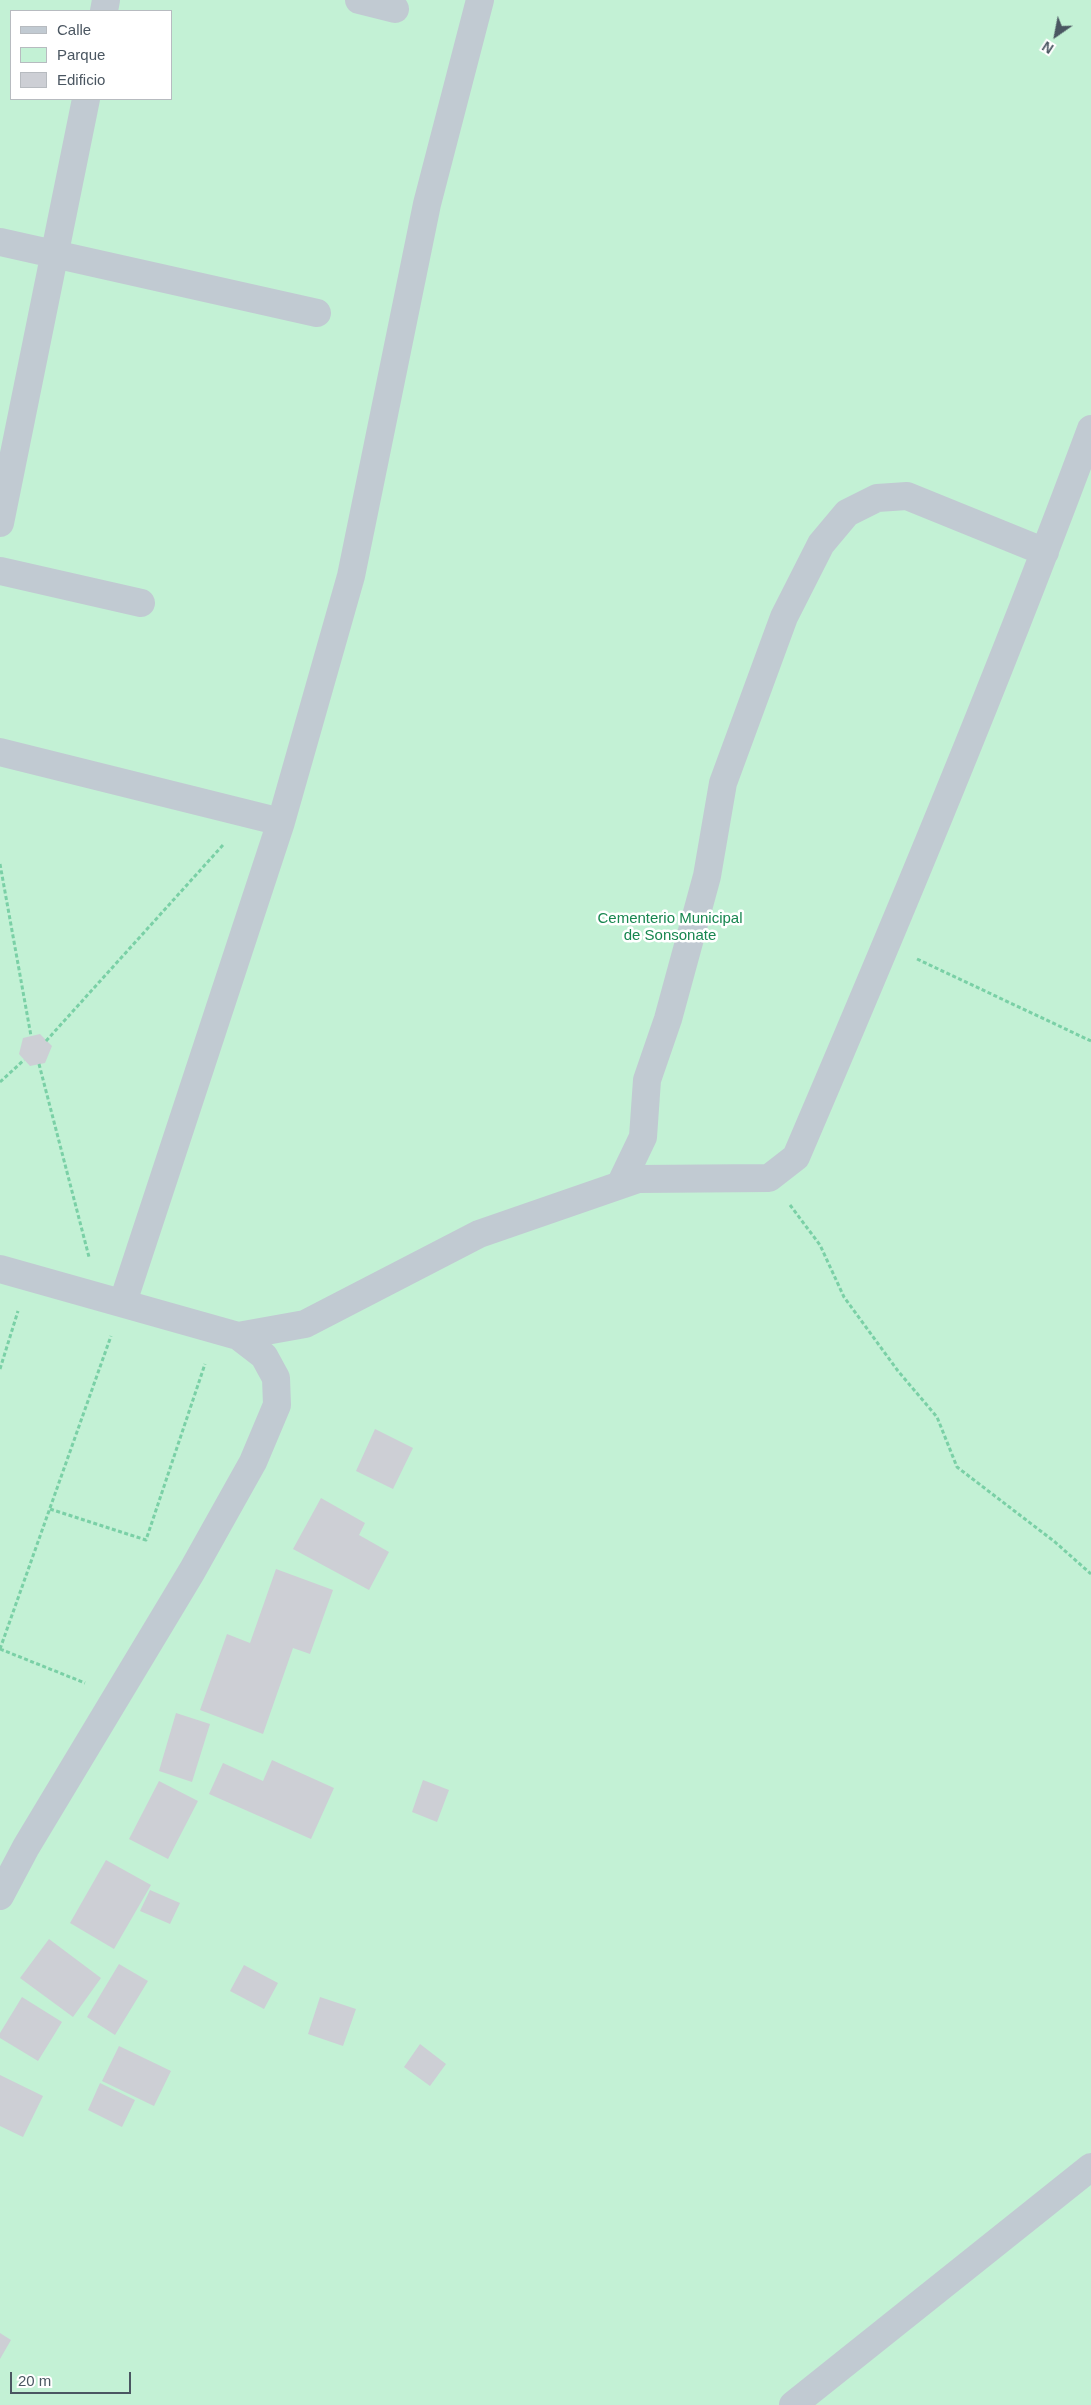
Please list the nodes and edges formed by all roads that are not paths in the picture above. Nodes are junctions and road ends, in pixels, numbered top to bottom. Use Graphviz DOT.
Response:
graph roads {
  1 [pos="358,0"];
  2 [pos="480,0"];
  3 [pos="395,9"];
  4 [pos="86,100"];
  5 [pos="0,242"];
  6 [pos="55,253"];
  7 [pos="317,313"];
  8 [pos="1091,429"];
  9 [pos="0,523"];
  10 [pos="1045,552"];
  11 [pos="0,571"];
  12 [pos="141,603"];
  13 [pos="0,752"];
  14 [pos="281,822"];
  15 [pos="620,1185"];
  16 [pos="0,1269"];
  17 [pos="111,1299"];
  18 [pos="227,1333"];
  19 [pos="0,1896"];
  20 [pos="1091,2167"];
  21 [pos="793,2405"];
  1 -- 3 [label="street"];
  2 -- 14 [label="street"];
  4 -- 6 [label="street"];
  5 -- 6 [label="street"];
  6 -- 7 [label="street"];
  6 -- 9 [label="street"];
  8 -- 10 [label="street"];
  10 -- 15 [label="street"];
  10 -- 15 [label="street"];
  11 -- 12 [label="street"];
  13 -- 14 [label="street"];
  14 -- 17 [label="street"];
  15 -- 18 [label="street"];
  16 -- 17 [label="street"];
  17 -- 18 [label="street"];
  18 -- 19 [label="street"];
  20 -- 21 [label="street"];
}
